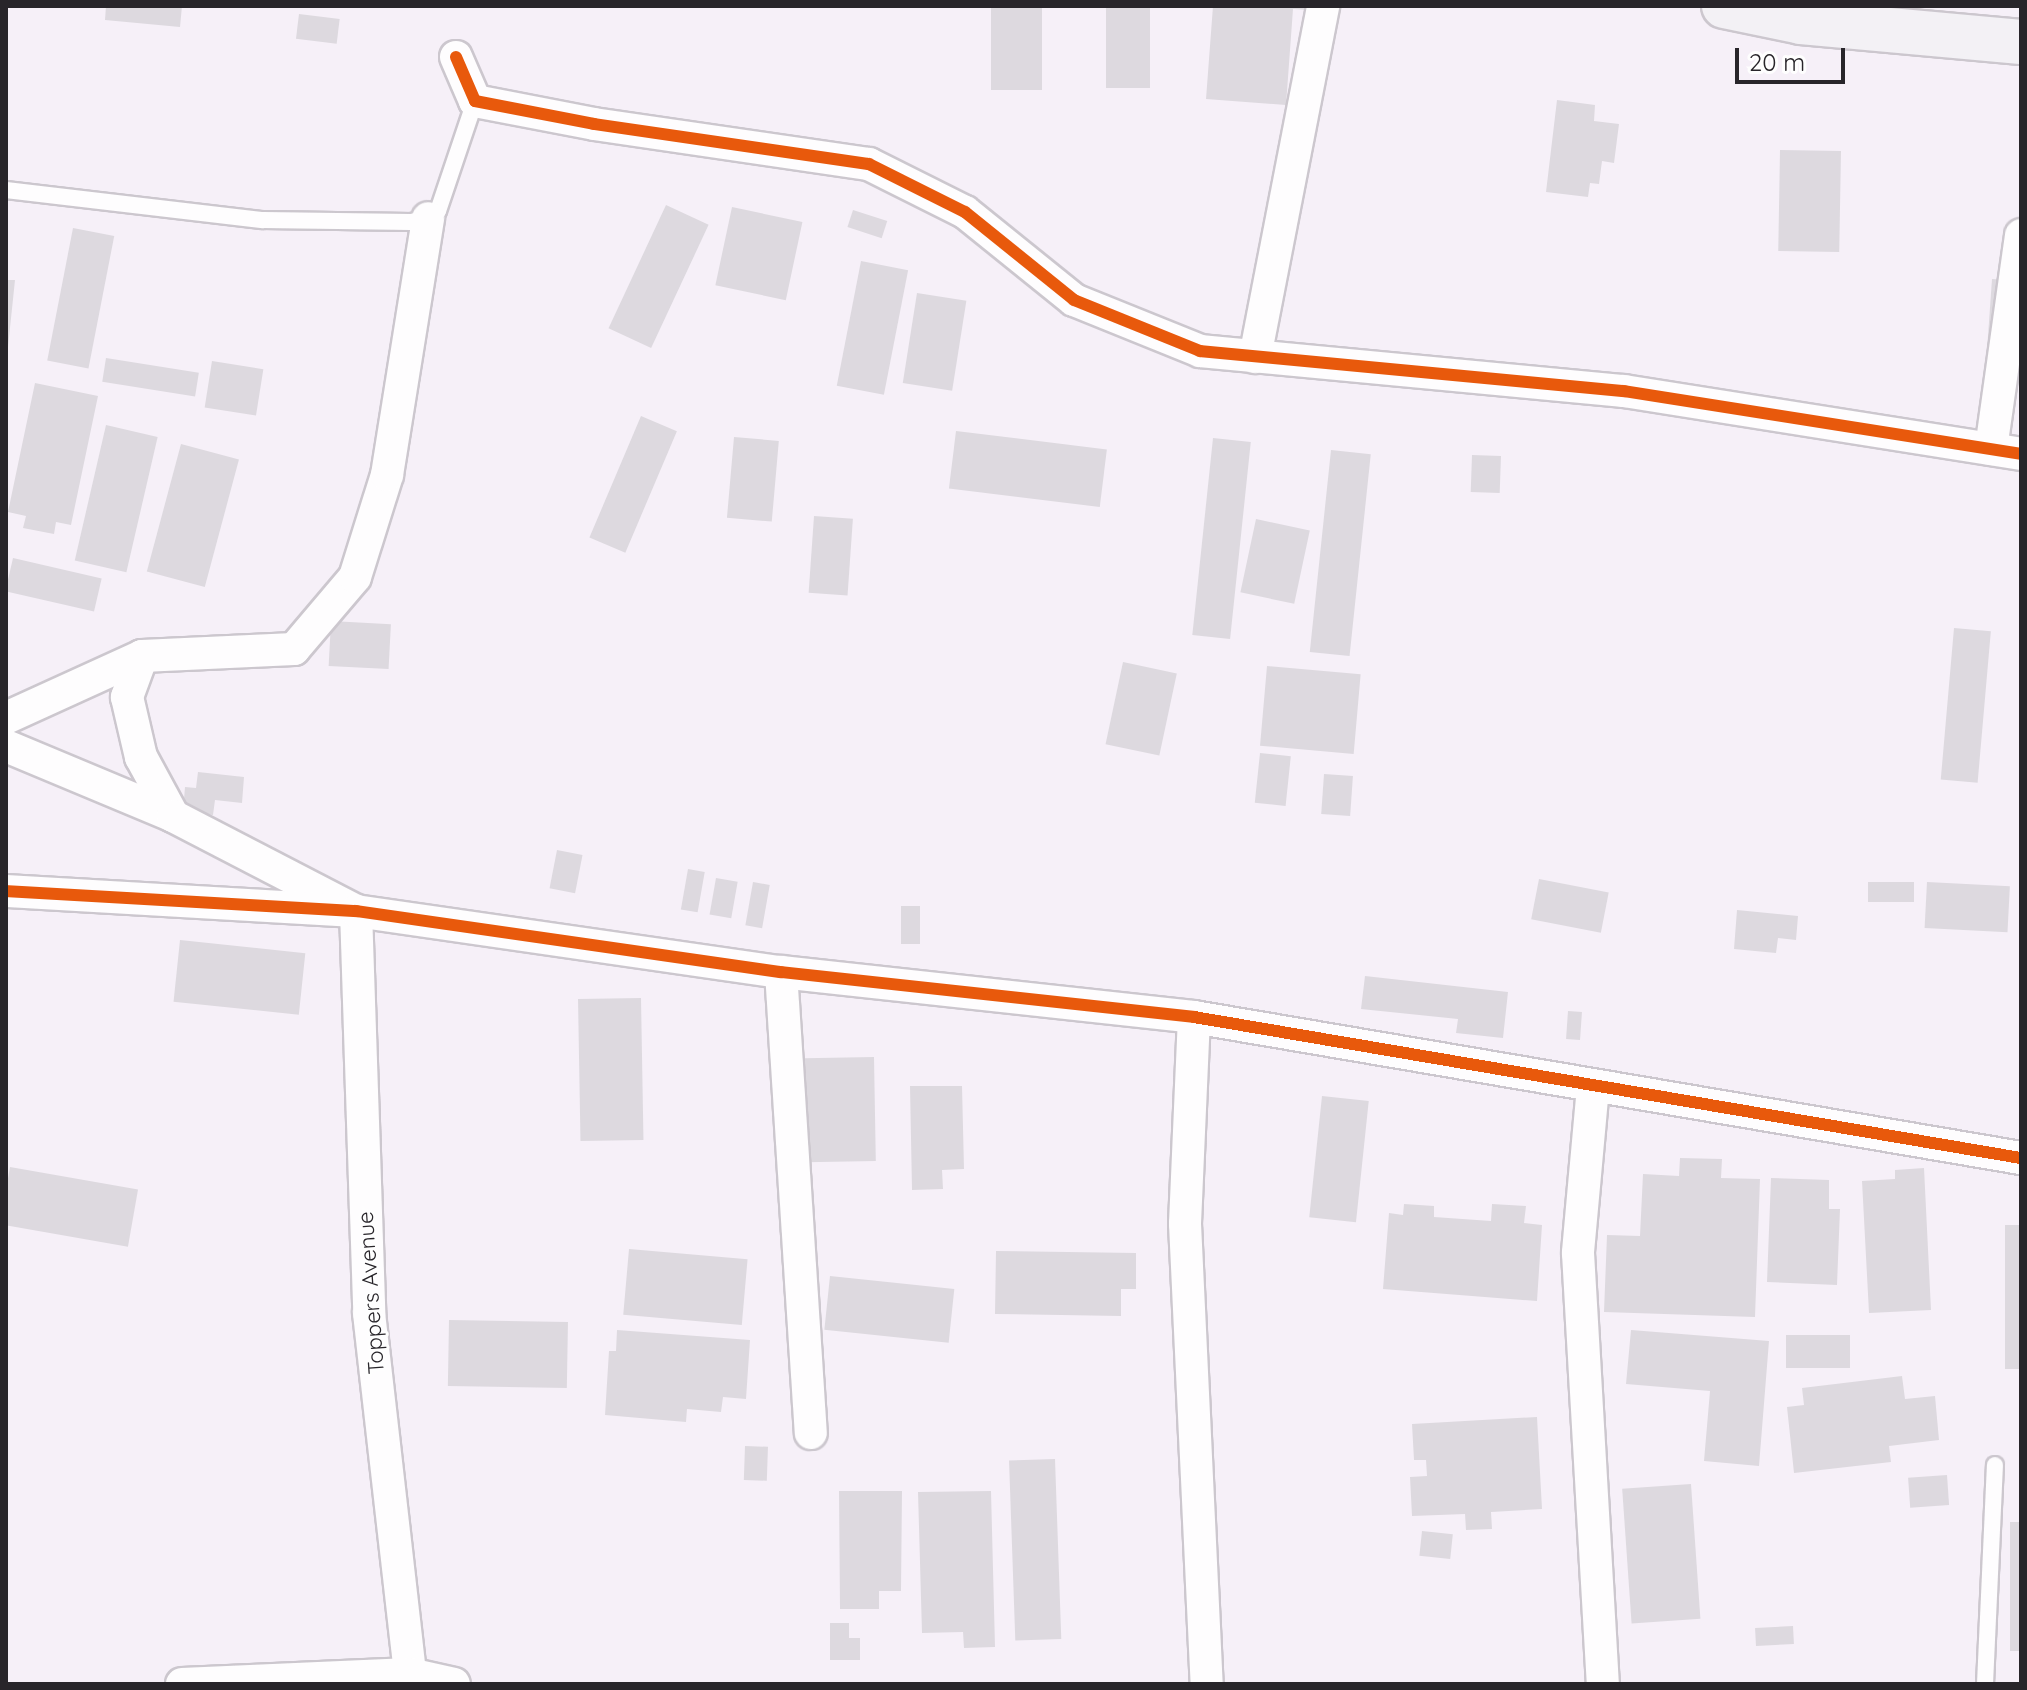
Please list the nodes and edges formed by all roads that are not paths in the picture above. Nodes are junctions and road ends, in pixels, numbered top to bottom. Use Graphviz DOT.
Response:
graph roads {
  1 [pos="1323,6"];
  2 [pos="1724,6"];
  3 [pos="2021,42"];
  4 [pos="456,57"];
  5 [pos="475,101"];
  6 [pos="6,190"];
  7 [pos="428,218"];
  8 [pos="2021,235"];
  9 [pos="1255,357"];
  10 [pos="2006,452"];
  11 [pos="142,656"];
  12 [pos="6,718"];
  13 [pos="6,746"];
  14 [pos="173,816"];
  15 [pos="6,891"];
  16 [pos="356,911"];
  17 [pos="781,972"];
  18 [pos="1194,1017"];
  19 [pos="1593,1087"];
  20 [pos="2021,1158"];
  21 [pos="811,1433"];
  22 [pos="1995,1465"];
  23 [pos="410,1674"];
  24 [pos="182,1684"];
  25 [pos="454,1684"];
  26 [pos="1207,1684"];
  27 [pos="1603,1684"];
  28 [pos="1985,1684"];
  1 -- 9 [label="street"];
  2 -- 3 [label="main road"];
  4 -- 5 [label="street"];
  5 -- 7 [label="lane"];
  5 -- 9 [label="street"];
  6 -- 7 [label="lane"];
  7 -- 11 [label="street"];
  8 -- 10 [label="street"];
  9 -- 10 [label="street"];
  11 -- 12 [label="street"];
  11 -- 14 [label="street"];
  13 -- 14 [label="street"];
  14 -- 16 [label="street"];
  15 -- 16 [label="street"];
  16 -- 17 [label="street"];
  16 -- 23 [label="street, Toppers Avenue"];
  17 -- 18 [label="street"];
  17 -- 21 [label="street"];
  18 -- 19 [label="street"];
  18 -- 26 [label="street"];
  19 -- 20 [label="street"];
  19 -- 27 [label="street"];
  22 -- 28 [label="lane"];
  23 -- 24 [label="street"];
  23 -- 25 [label="street"];
}
